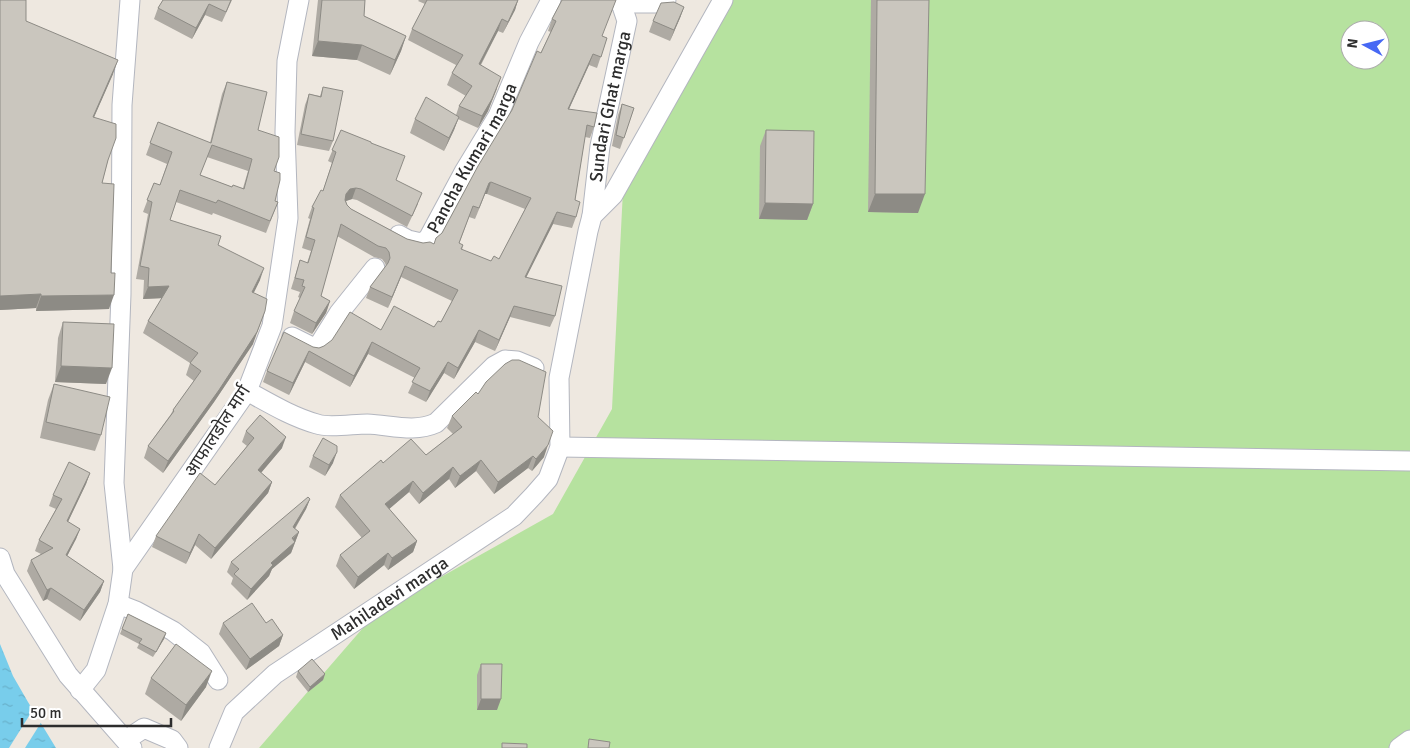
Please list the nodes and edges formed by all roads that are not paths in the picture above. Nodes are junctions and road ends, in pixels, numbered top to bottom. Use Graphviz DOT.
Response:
graph roads {
  1 [pos="130,0"];
  2 [pos="299,0"];
  3 [pos="551,0"];
  4 [pos="666,0"];
  5 [pos="724,0"];
  6 [pos="618,1"];
  7 [pos="592,216"];
  8 [pos="382,226"];
  9 [pos="375,268"];
  10 [pos="272,326"];
  11 [pos="559,378"];
  12 [pos="247,391"];
  13 [pos="560,447"];
  14 [pos="1410,461"];
  15 [pos="0,558"];
  16 [pos="124,569"];
  17 [pos="118,604"];
  18 [pos="218,680"];
  19 [pos="80,690"];
  20 [pos="1410,740"];
  21 [pos="129,744"];
  22 [pos="178,748"];
  23 [pos="219,748"];
  24 [pos="1399,748"];
  1 -- 16 [label="street"];
  2 -- 10 [label="street, आफालडोल मार्ग"];
  3 -- 8 [label="street, Pancha Kumari marga"];
  4 -- 6 [label="street"];
  5 -- 7 [label="street"];
  6 -- 7 [label="street, Sundari Ghat marga"];
  7 -- 11 [label="street, Sundari Ghat marga"];
  9 -- 10 [label="street"];
  10 -- 12 [label="street, आफालडोल मार्ग"];
  11 -- 12 [label="street"];
  11 -- 13 [label="street, Sundari Ghat marga"];
  12 -- 16 [label="street, आफालडोल मार्ग"];
  13 -- 14 [label="street"];
  13 -- 23 [label="street, Mahiladevi marga"];
  15 -- 19 [label="street"];
  16 -- 17 [label="street, आफालडोल मार्ग"];
  17 -- 18 [label="street"];
  17 -- 19 [label="street, आफालडोल मार्ग"];
  19 -- 21 [label="street"];
  20 -- 24 [label="street"];
  21 -- 22 [label="street"];
}
